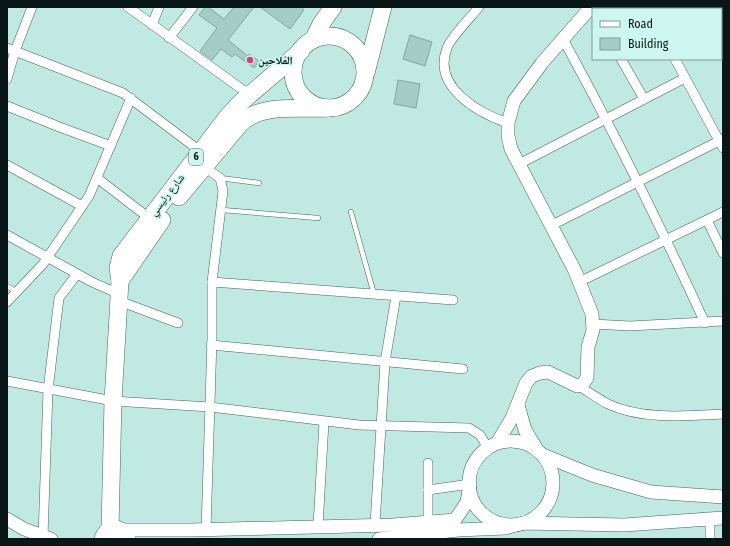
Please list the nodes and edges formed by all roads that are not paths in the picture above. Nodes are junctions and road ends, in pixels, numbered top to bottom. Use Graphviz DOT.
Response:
graph roads {
  1 [pos="32,7"];
  2 [pos="128,7"];
  3 [pos="159,7"];
  4 [pos="193,7"];
  5 [pos="383,7"];
  6 [pos="479,7"];
  7 [pos="591,7"];
  8 [pos="328,9"];
  9 [pos="152,25"];
  10 [pos="169,38"];
  11 [pos="343,39"];
  12 [pos="563,40"];
  13 [pos="307,46"];
  14 [pos="11,49"];
  15 [pos="622,60"];
  16 [pos="676,60"];
  17 [pos="364,78"];
  18 [pos="685,78"];
  19 [pos="7,79"];
  20 [pos="250,94"];
  21 [pos="131,98"];
  22 [pos="644,99"];
  23 [pos="7,106"];
  24 [pos="328,108"];
  25 [pos="606,119"];
  26 [pos="508,123"];
  27 [pos="722,143"];
  28 [pos="111,146"];
  29 [pos="202,159"];
  30 [pos="519,164"];
  31 [pos="7,165"];
  32 [pos="97,178"];
  33 [pos="220,178"];
  34 [pos="637,182"];
  35 [pos="259,183"];
  36 [pos="82,206"];
  37 [pos="222,210"];
  38 [pos="350,212"];
  39 [pos="723,212"];
  40 [pos="149,218"];
  41 [pos="318,218"];
  42 [pos="707,220"];
  43 [pos="552,225"];
  44 [pos="7,235"];
  45 [pos="666,240"];
  46 [pos="723,253"];
  47 [pos="48,258"];
  48 [pos="77,274"];
  49 [pos="212,282"];
  50 [pos="579,282"];
  51 [pos="7,286"];
  52 [pos="17,292"];
  53 [pos="120,292"];
  54 [pos="374,294"];
  55 [pos="396,296"];
  56 [pos="453,300"];
  57 [pos="7,302"];
  58 [pos="723,321"];
  59 [pos="178,323"];
  60 [pos="705,323"];
  61 [pos="593,324"];
  62 [pos="211,345"];
  63 [pos="384,362"];
  64 [pos="463,369"];
  65 [pos="7,381"];
  66 [pos="580,386"];
  67 [pos="48,390"];
  68 [pos="113,400"];
  69 [pos="518,405"];
  70 [pos="210,407"];
  71 [pos="723,414"];
  72 [pos="324,422"];
  73 [pos="380,426"];
  74 [pos="492,446"];
  75 [pos="539,452"];
  76 [pos="428,463"];
  77 [pos="470,484"];
  78 [pos="428,490"];
  79 [pos="723,497"];
  80 [pos="7,519"];
  81 [pos="716,519"];
  82 [pos="428,522"];
  83 [pos="523,523"];
  84 [pos="375,524"];
  85 [pos="318,526"];
  86 [pos="206,530"];
  87 [pos="115,535"];
  88 [pos="445,535"];
  89 [pos="39,537"];
  90 [pos="379,539"];
  91 [pos="710,539"];
  1 -- 14 [label="street"];
  2 -- 9 [label="street"];
  3 -- 9 [label="street"];
  4 -- 10 [label="street"];
  5 -- 17 [label="highway, شارع رئيسي"];
  6 -- 26 [label="street"];
  7 -- 12 [label="street"];
  8 -- 11 [label="highway"];
  8 -- 13 [label="highway, شارع رئيسي / 6"];
  9 -- 10 [label="street"];
  10 -- 20 [label="street"];
  11 -- 13 [label="highway"];
  11 -- 17 [label="highway"];
  12 -- 25 [label="street"];
  12 -- 26 [label="street"];
  13 -- 20 [label="highway, شارع رئيسي / 6"];
  13 -- 24 [label="highway, شارع رئيسي"];
  14 -- 19 [label="street"];
  14 -- 21 [label="street"];
  15 -- 22 [label="street"];
  16 -- 18 [label="street"];
  17 -- 24 [label="highway, شارع رئيسي"];
  18 -- 22 [label="street"];
  18 -- 27 [label="street"];
  20 -- 29 [label="highway, شارع رئيسي / 6"];
  21 -- 28 [label="street"];
  21 -- 29 [label="street"];
  22 -- 25 [label="street"];
  23 -- 28 [label="street"];
  24 -- 29 [label="highway, شارع رئيسي / 6"];
  25 -- 30 [label="street"];
  25 -- 34 [label="street"];
  26 -- 30 [label="street"];
  27 -- 34 [label="street"];
  28 -- 32 [label="street"];
  29 -- 33 [label="street"];
  29 -- 40 [label="highway, شارع رئيسي / 6"];
  29 -- 53 [label="highway, شارع رئيسي / 6"];
  30 -- 43 [label="street"];
  31 -- 36 [label="street"];
  32 -- 36 [label="street"];
  32 -- 40 [label="street"];
  33 -- 35 [label="lane"];
  33 -- 37 [label="street"];
  34 -- 43 [label="street"];
  34 -- 45 [label="street"];
  36 -- 47 [label="street"];
  37 -- 41 [label="lane"];
  37 -- 49 [label="street"];
  38 -- 54 [label="lane"];
  39 -- 42 [label="street"];
  40 -- 53 [label="highway, شارع رئيسي / 6"];
  42 -- 45 [label="street"];
  42 -- 46 [label="street"];
  43 -- 50 [label="street"];
  44 -- 47 [label="street"];
  45 -- 50 [label="street"];
  45 -- 60 [label="street"];
  47 -- 48 [label="street"];
  47 -- 52 [label="street"];
  48 -- 53 [label="street"];
  48 -- 67 [label="street"];
  49 -- 54 [label="street"];
  49 -- 62 [label="street"];
  50 -- 61 [label="street"];
  51 -- 52 [label="lane"];
  52 -- 57 [label="street"];
  53 -- 59 [label="street"];
  53 -- 68 [label="highway, شارع رئيسي / 6"];
  54 -- 55 [label="street"];
  55 -- 56 [label="street"];
  55 -- 63 [label="street"];
  58 -- 60 [label="street"];
  60 -- 61 [label="street"];
  61 -- 66 [label="street"];
  62 -- 63 [label="street"];
  62 -- 70 [label="street"];
  63 -- 64 [label="street"];
  63 -- 73 [label="street"];
  65 -- 67 [label="street"];
  66 -- 69 [label="street"];
  66 -- 71 [label="street"];
  67 -- 68 [label="street"];
  67 -- 89 [label="street"];
  68 -- 70 [label="street"];
  68 -- 87 [label="highway, شارع رئيسي / 6"];
  69 -- 74 [label="street"];
  69 -- 75 [label="street"];
  70 -- 72 [label="street"];
  70 -- 86 [label="street"];
  72 -- 73 [label="street"];
  72 -- 85 [label="street"];
  73 -- 74 [label="street"];
  73 -- 84 [label="street"];
  74 -- 75 [label="street"];
  74 -- 77 [label="street"];
  75 -- 79 [label="street"];
  75 -- 83 [label="street"];
  76 -- 78 [label="street"];
  77 -- 78 [label="street"];
  77 -- 82 [label="street"];
  77 -- 83 [label="street"];
  78 -- 82 [label="street"];
  80 -- 89 [label="street"];
  81 -- 83 [label="street"];
  81 -- 91 [label="street"];
  82 -- 84 [label="street"];
  83 -- 88 [label="street"];
  84 -- 85 [label="street"];
  85 -- 86 [label="street"];
  86 -- 87 [label="street"];
  88 -- 90 [label="street"];
}
